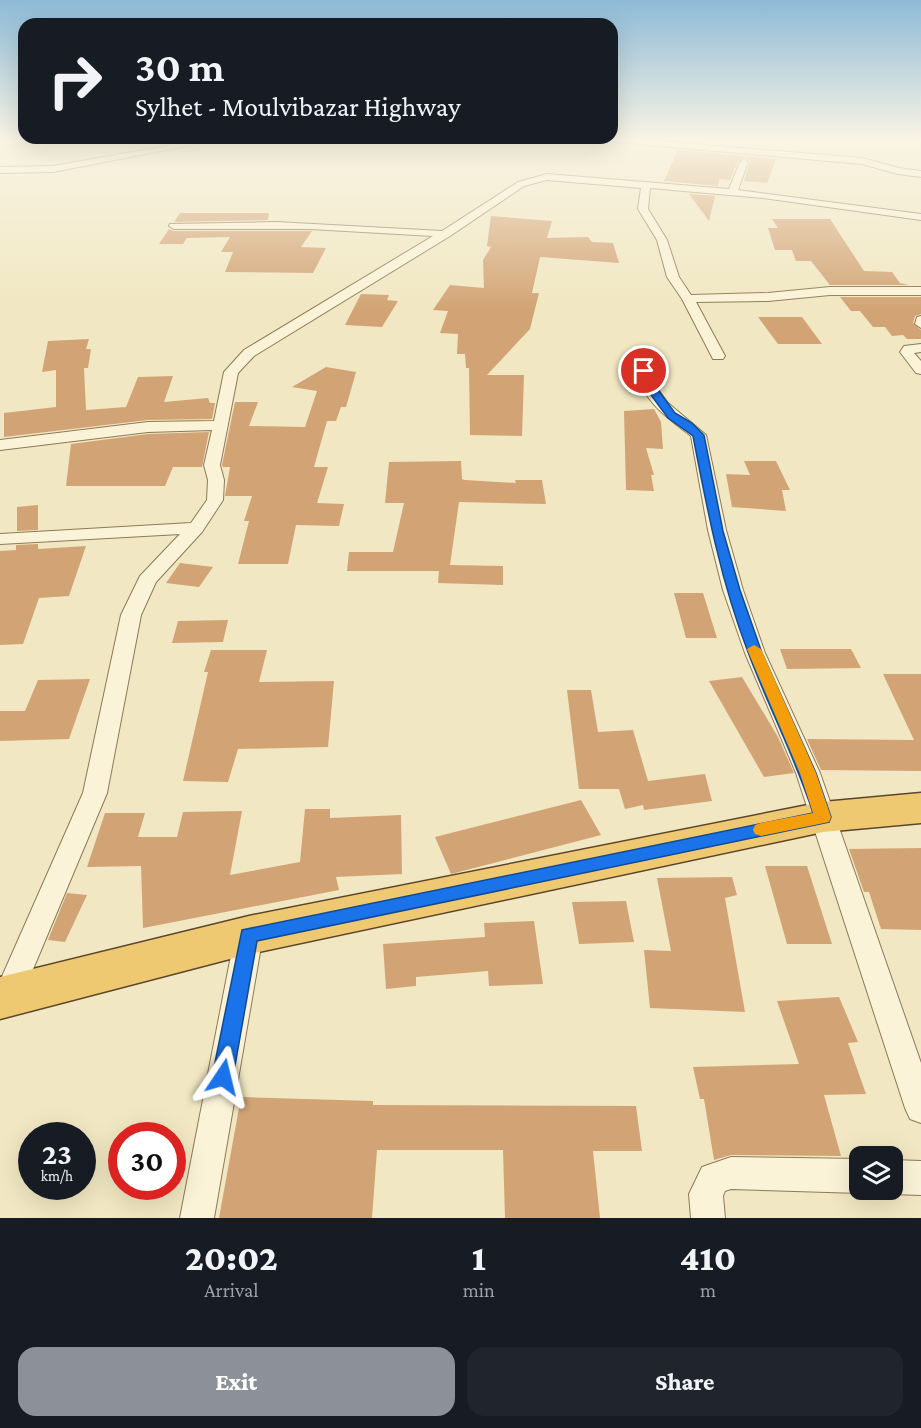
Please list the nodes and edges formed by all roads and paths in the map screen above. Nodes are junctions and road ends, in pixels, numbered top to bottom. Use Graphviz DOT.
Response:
graph roads {
  1 [pos="503,196"];
  2 [pos="645,196"];
  3 [pos="762,196"];
  4 [pos="921,217"];
  5 [pos="174,226"];
  6 [pos="446,234"];
  7 [pos="921,291"];
  8 [pos="688,298"];
  9 [pos="921,348"];
  10 [pos="718,356"];
  11 [pos="921,370"];
  12 [pos="644,371"];
  13 [pos="220,424"];
  14 [pos="0,445"];
  15 [pos="196,528"];
  16 [pos="0,539"];
  17 [pos="921,808"];
  18 [pos="823,817"];
  19 [pos="249,935"];
  20 [pos="4,997"];
  21 [pos="921,1108"];
  22 [pos="849,1176"];
  23 [pos="903,1177"];
  24 [pos="921,1178"];
  25 [pos="197,1218"];
  26 [pos="708,1218"];
  1 -- 6 [label="street"];
  2 -- 8 [label="street"];
  3 -- 4 [label="street"];
  5 -- 6 [label="street"];
  6 -- 13 [label="street"];
  7 -- 8 [label="street"];
  8 -- 10 [label="street"];
  9 -- 11 [label="street"];
  12 -- 18 [label="street"];
  13 -- 14 [label="street"];
  13 -- 15 [label="street"];
  15 -- 16 [label="street"];
  15 -- 20 [label="street"];
  17 -- 18 [label="highway"];
  18 -- 19 [label="highway"];
  18 -- 21 [label="street"];
  19 -- 20 [label="highway"];
  19 -- 25 [label="street"];
  22 -- 26 [label="street"];
  23 -- 24 [label="street"];
}
